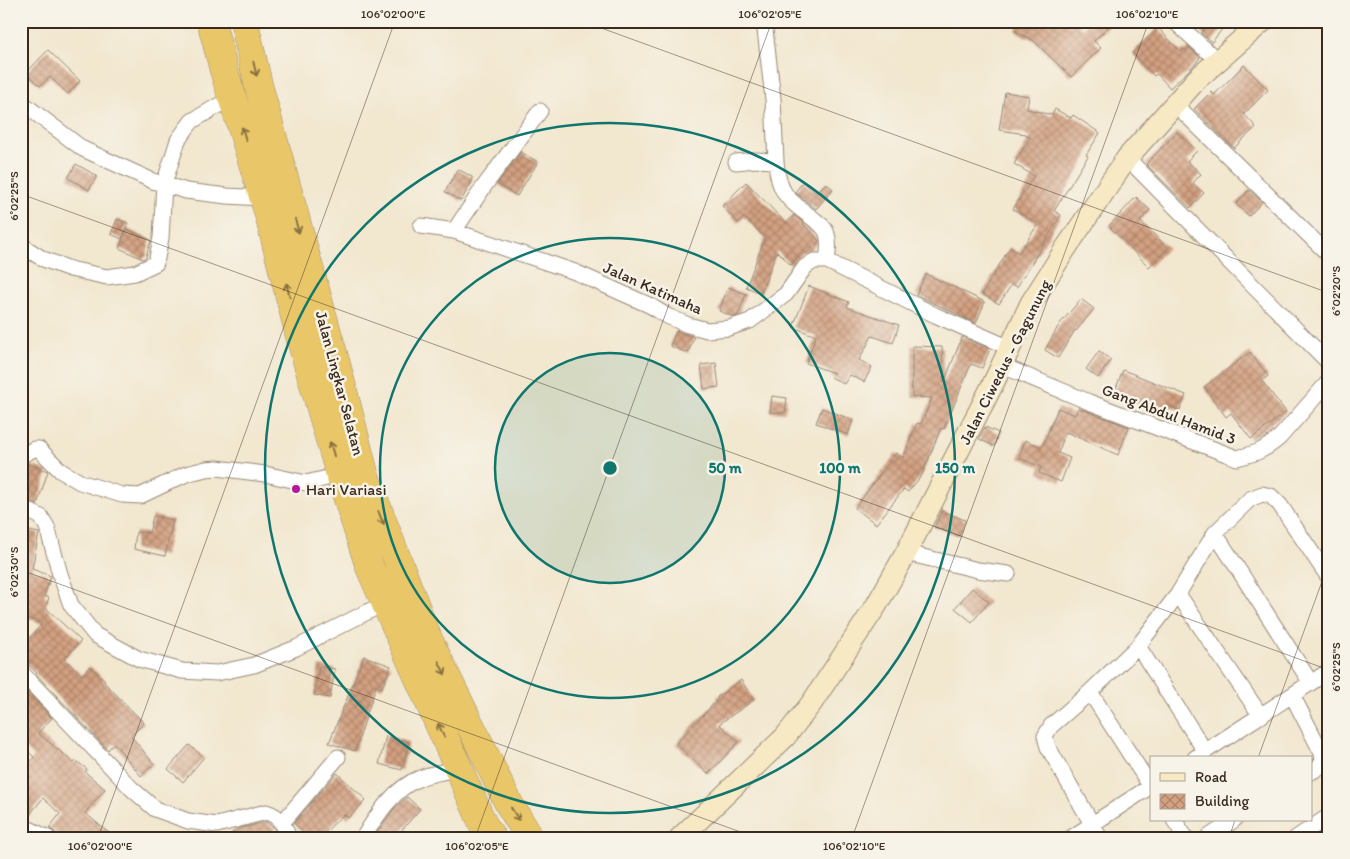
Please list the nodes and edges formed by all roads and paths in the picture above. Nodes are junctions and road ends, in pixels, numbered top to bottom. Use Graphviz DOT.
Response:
graph roads {
  1 [pos="211,21"];
  2 [pos="244,21"];
  3 [pos="1174,21"];
  4 [pos="1263,21"];
  5 [pos="768,23"];
  6 [pos="1217,60"];
  7 [pos="232,98"];
  8 [pos="21,102"];
  9 [pos="1175,104"];
  10 [pos="540,111"];
  11 [pos="1127,158"];
  12 [pos="776,161"];
  13 [pos="736,162"];
  14 [pos="164,184"];
  15 [pos="264,198"];
  16 [pos="421,226"];
  17 [pos="454,230"];
  18 [pos="21,245"];
  19 [pos="1329,256"];
  20 [pos="826,261"];
  21 [pos="313,333"];
  22 [pos="1006,357"];
  23 [pos="1329,363"];
  24 [pos="1329,381"];
  25 [pos="21,456"];
  26 [pos="340,475"];
  27 [pos="21,507"];
  28 [pos="1215,532"];
  29 [pos="906,553"];
  30 [pos="397,561"];
  31 [pos="370,568"];
  32 [pos="1008,574"];
  33 [pos="1329,578"];
  34 [pos="1178,594"];
  35 [pos="385,603"];
  36 [pos="1138,646"];
  37 [pos="1329,671"];
  38 [pos="21,672"];
  39 [pos="1311,683"];
  40 [pos="1090,692"];
  41 [pos="1292,695"];
  42 [pos="1260,716"];
  43 [pos="1200,755"];
  44 [pos="338,758"];
  45 [pos="458,769"];
  46 [pos="1312,771"];
  47 [pos="1150,784"];
  48 [pos="1150,787"];
  49 [pos="1329,816"];
  50 [pos="283,822"];
  51 [pos="1175,822"];
  52 [pos="1231,822"];
  53 [pos="1091,825"];
  54 [pos="23,829"];
  55 [pos="48,838"];
  56 [pos="289,838"];
  57 [pos="364,838"];
  58 [pos="492,838"];
  59 [pos="530,838"];
  60 [pos="680,838"];
  61 [pos="1071,838"];
  62 [pos="1100,838"];
  63 [pos="1186,838"];
  64 [pos="1206,838"];
  65 [pos="1296,838"];
  1 -- 7 [label="highway, Jalan Lingkar Selatan"];
  2 -- 21 [label="highway, Jalan Lingkar Selatan, one-way"];
  3 -- 6 [label="street"];
  4 -- 6 [label="street, Jalan Ciwedus - Gagunung"];
  5 -- 12 [label="street"];
  6 -- 9 [label="street, Jalan Ciwedus - Gagunung"];
  7 -- 14 [label="street"];
  15 -- 7 [label="highway, Jalan Lingkar Selatan, one-way"];
  8 -- 14 [label="street"];
  9 -- 11 [label="street, Jalan Ciwedus - Gagunung"];
  9 -- 19 [label="street"];
  10 -- 17 [label="street"];
  11 -- 22 [label="street, Jalan Ciwedus - Gagunung"];
  11 -- 23 [label="street"];
  12 -- 13 [label="street"];
  12 -- 20 [label="street"];
  14 -- 15 [label="street"];
  14 -- 18 [label="street"];
  21 -- 15 [label="highway, Jalan Lingkar Selatan, one-way"];
  16 -- 17 [label="street, Jalan Katimaha"];
  17 -- 20 [label="street, Jalan Katimaha"];
  20 -- 22 [label="street"];
  26 -- 21 [label="highway, Jalan Lingkar Selatan, one-way"];
  21 -- 30 [label="highway, Jalan Lingkar Selatan, one-way"];
  22 -- 24 [label="street, Gang Abdul Hamid 3"];
  22 -- 29 [label="street, Jalan Ciwedus - Gagunung"];
  25 -- 26 [label="street"];
  26 -- 31 [label="highway, Jalan Lingkar Selatan"];
  27 -- 35 [label="street"];
  28 -- 33 [label="street"];
  28 -- 34 [label="street"];
  28 -- 39 [label="street"];
  29 -- 32 [label="street"];
  29 -- 60 [label="street, Jalan Ciwedus - Gagunung"];
  30 -- 31 [label="highway"];
  30 -- 59 [label="highway, Jalan Lingkar Selatan, one-way"];
  31 -- 35 [label="highway, Jalan Lingkar Selatan"];
  34 -- 36 [label="street"];
  34 -- 42 [label="street"];
  45 -- 35 [label="highway, Jalan Lingkar Selatan, one-way"];
  36 -- 40 [label="street"];
  36 -- 43 [label="street"];
  37 -- 39 [label="street"];
  38 -- 50 [label="street"];
  39 -- 41 [label="street"];
  40 -- 47 [label="street"];
  40 -- 53 [label="street"];
  41 -- 42 [label="street"];
  41 -- 46 [label="street"];
  42 -- 43 [label="street"];
  44 -- 50 [label="street"];
  45 -- 57 [label="street"];
  45 -- 58 [label="highway, Jalan Lingkar Selatan"];
  48 -- 53 [label="street"];
  49 -- 65 [label="street"];
  50 -- 56 [label="street"];
  51 -- 63 [label="street"];
  52 -- 64 [label="street"];
  53 -- 61 [label="street"];
  53 -- 62 [label="street"];
  54 -- 55 [label="street"];
}
